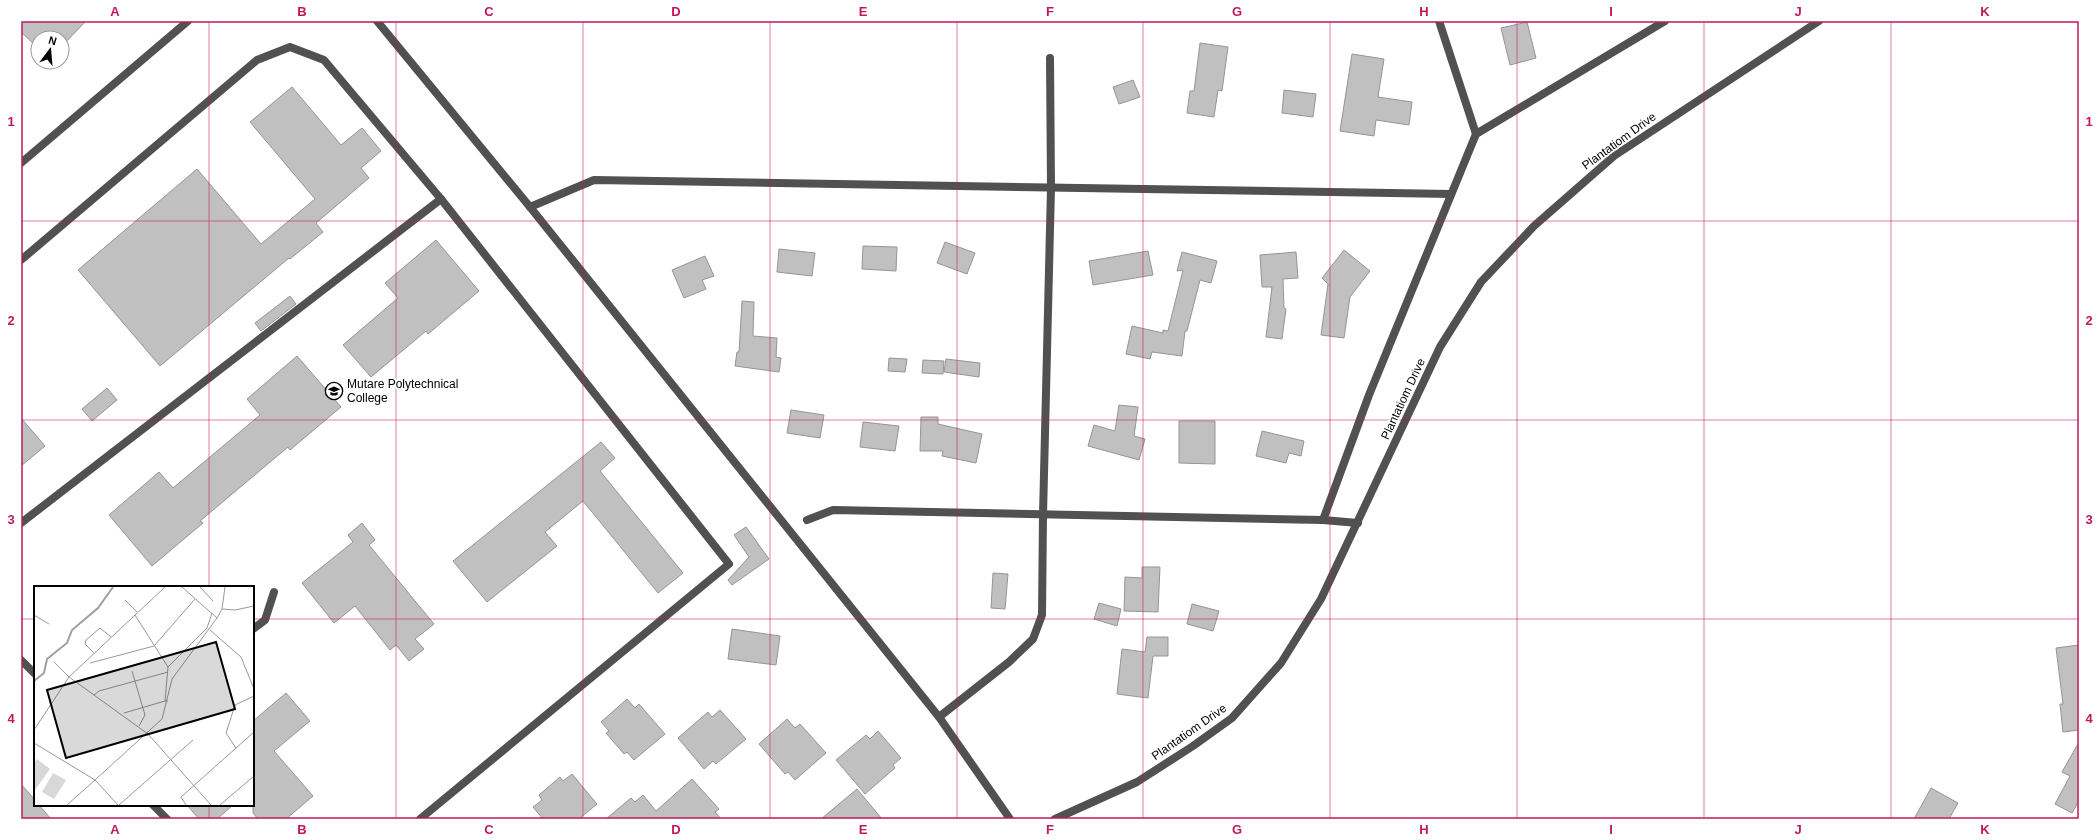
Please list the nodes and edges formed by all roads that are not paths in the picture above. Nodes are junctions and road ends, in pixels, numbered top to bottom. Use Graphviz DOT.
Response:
graph roads {
  1 [pos="188,21"];
  2 [pos="376,21"];
  3 [pos="1439,21"];
  4 [pos="1665,21"];
  5 [pos="1819,21"];
  6 [pos="1050,58"];
  7 [pos="1476,134"];
  8 [pos="21,163"];
  9 [pos="1051,188"];
  10 [pos="1451,194"];
  11 [pos="441,199"];
  12 [pos="530,207"];
  13 [pos="21,260"];
  14 [pos="1043,515"];
  15 [pos="807,520"];
  16 [pos="1324,520"];
  17 [pos="1358,523"];
  18 [pos="21,524"];
  19 [pos="274,592"];
  20 [pos="254,628"];
  21 [pos="21,660"];
  22 [pos="34,673"];
  23 [pos="939,717"];
  24 [pos="154,806"];
  25 [pos="167,819"];
  26 [pos="420,819"];
  27 [pos="1010,819"];
  28 [pos="1055,819"];
  1 -- 8 [label="street"];
  2 -- 12 [label="street"];
  3 -- 7 [label="street"];
  4 -- 7 [label="street"];
  5 -- 17 [label="street, Plantatiom Drive"];
  6 -- 9 [label="street"];
  7 -- 10 [label="street"];
  9 -- 10 [label="street"];
  9 -- 12 [label="street"];
  9 -- 14 [label="street"];
  10 -- 16 [label="street"];
  11 -- 13 [label="street"];
  11 -- 18 [label="street"];
  11 -- 26 [label="street"];
  12 -- 23 [label="street"];
  14 -- 15 [label="street"];
  14 -- 16 [label="street"];
  14 -- 23 [label="street"];
  16 -- 17 [label="street"];
  17 -- 28 [label="street, Plantatiom Drive"];
  19 -- 20 [label="street"];
  21 -- 22 [label="street"];
  23 -- 27 [label="street"];
  24 -- 25 [label="street"];
}
